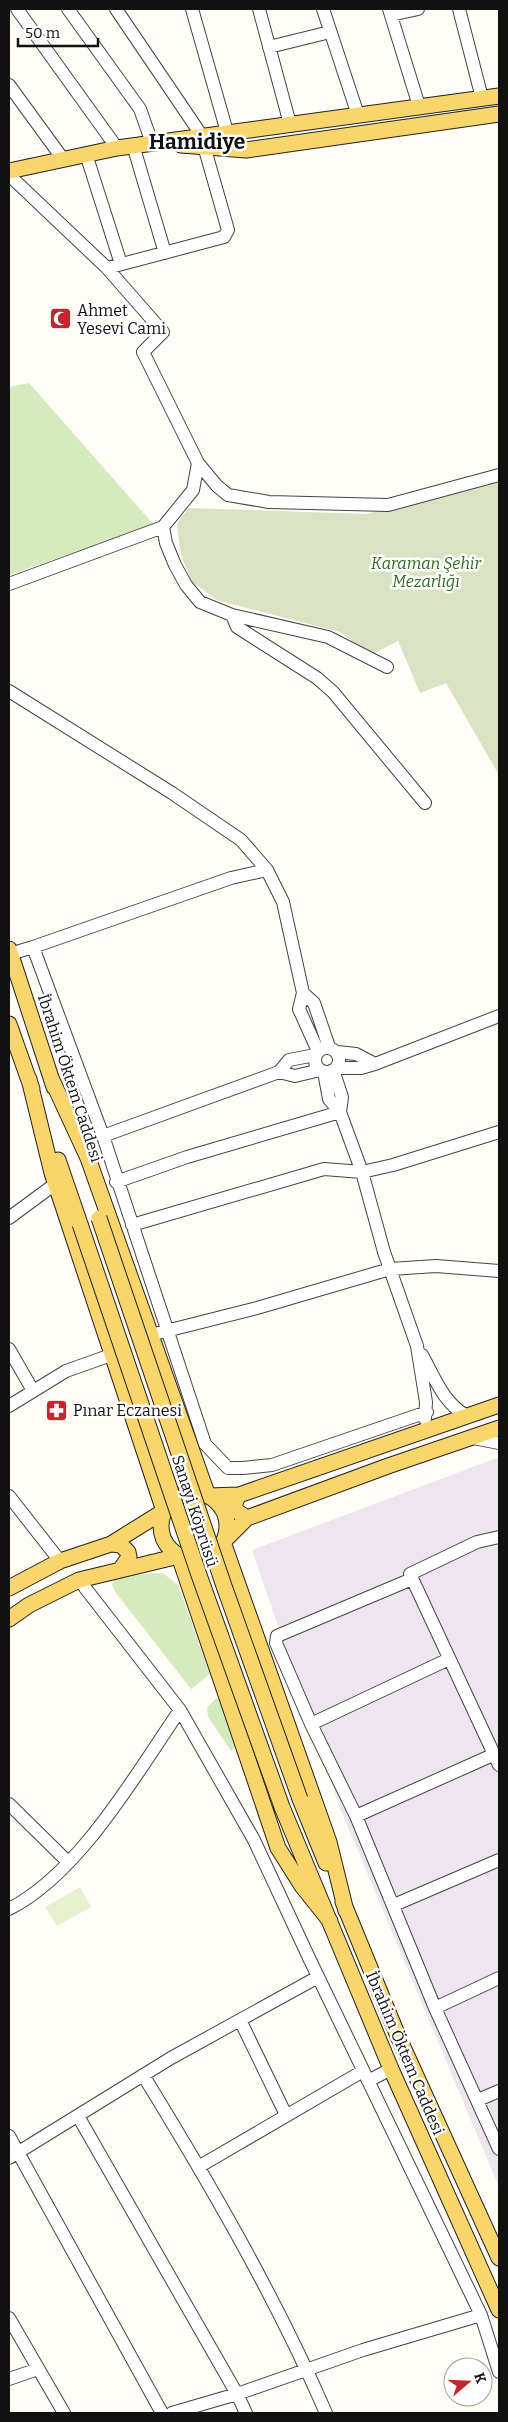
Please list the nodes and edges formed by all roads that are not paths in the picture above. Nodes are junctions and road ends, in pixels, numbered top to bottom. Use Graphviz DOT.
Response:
graph roads {
  1 [pos="17,9"];
  2 [pos="68,9"];
  3 [pos="116,9"];
  4 [pos="192,9"];
  5 [pos="259,9"];
  6 [pos="323,9"];
  7 [pos="418,9"];
  8 [pos="459,9"];
  9 [pos="390,12"];
  10 [pos="330,32"];
  11 [pos="269,47"];
  12 [pos="9,85"];
  13 [pos="499,96"];
  14 [pos="482,98"];
  15 [pos="419,106"];
  16 [pos="358,114"];
  17 [pos="499,114"];
  18 [pos="290,124"];
  19 [pos="228,132"];
  20 [pos="152,143"];
  21 [pos="208,143"];
  22 [pos="133,145"];
  23 [pos="117,148"];
  24 [pos="236,149"];
  25 [pos="86,154"];
  26 [pos="63,159"];
  27 [pos="9,171"];
  28 [pos="9,175"];
  29 [pos="165,252"];
  30 [pos="121,264"];
  31 [pos="108,268"];
  32 [pos="198,464"];
  33 [pos="499,475"];
  34 [pos="163,527"];
  35 [pos="9,584"];
  36 [pos="232,615"];
  37 [pos="387,667"];
  38 [pos="9,691"];
  39 [pos="425,803"];
  40 [pos="267,870"];
  41 [pos="33,947"];
  42 [pos="10,952"];
  43 [pos="499,1016"];
  44 [pos="9,1026"];
  45 [pos="325,1051"];
  46 [pos="376,1064"];
  47 [pos="328,1070"];
  48 [pos="280,1072"];
  49 [pos="51,1078"];
  50 [pos="29,1079"];
  51 [pos="340,1112"];
  52 [pos="499,1132"];
  53 [pos="103,1136"];
  54 [pos="362,1172"];
  55 [pos="116,1182"];
  56 [pos="55,1184"];
  57 [pos="9,1218"];
  58 [pos="99,1218"];
  59 [pos="132,1225"];
  60 [pos="390,1269"];
  61 [pos="499,1271"];
  62 [pos="166,1331"];
  63 [pos="150,1335"];
  64 [pos="417,1346"];
  65 [pos="9,1349"];
  66 [pos="111,1355"];
  67 [pos="32,1389"];
  68 [pos="499,1405"];
  69 [pos="9,1406"];
  70 [pos="427,1412"];
  71 [pos="467,1416"];
  72 [pos="499,1428"];
  73 [pos="419,1433"];
  74 [pos="473,1438"];
  75 [pos="499,1443"];
  76 [pos="239,1495"];
  77 [pos="9,1496"];
  78 [pos="208,1496"];
  79 [pos="164,1511"];
  80 [pos="247,1518"];
  81 [pos="499,1537"];
  82 [pos="223,1542"];
  83 [pos="111,1544"];
  84 [pos="179,1556"];
  85 [pos="60,1561"];
  86 [pos="120,1570"];
  87 [pos="412,1579"];
  88 [pos="79,1580"];
  89 [pos="9,1588"];
  90 [pos="9,1619"];
  91 [pos="449,1659"];
  92 [pos="180,1710"];
  93 [pos="311,1724"];
  94 [pos="497,1755"];
  95 [pos="300,1798"];
  96 [pos="9,1804"];
  97 [pos="282,1807"];
  98 [pos="356,1816"];
  99 [pos="499,1860"];
  100 [pos="68,1862"];
  101 [pos="394,1905"];
  102 [pos="9,1909"];
  103 [pos="346,1911"];
  104 [pos="330,1921"];
  105 [pos="318,1977"];
  106 [pos="499,1978"];
  107 [pos="435,2008"];
  108 [pos="240,2020"];
  109 [pos="391,2069"];
  110 [pos="143,2075"];
  111 [pos="366,2076"];
  112 [pos="499,2091"];
  113 [pos="478,2100"];
  114 [pos="286,2115"];
  115 [pos="78,2116"];
  116 [pos="9,2136"];
  117 [pos="499,2149"];
  118 [pos="13,2156"];
  119 [pos="200,2166"];
  120 [pos="499,2258"];
  121 [pos="499,2310"];
  122 [pos="482,2314"];
  123 [pos="9,2318"];
  124 [pos="307,2368"];
  125 [pos="38,2369"];
  126 [pos="499,2372"];
  127 [pos="9,2379"];
  128 [pos="237,2394"];
  129 [pos="64,2413"];
  130 [pos="162,2413"];
  131 [pos="172,2413"];
  132 [pos="246,2413"];
  133 [pos="326,2413"];
  1 -- 23 [label="street"];
  2 -- 20 [label="street"];
  3 -- 21 [label="street"];
  4 -- 19 [label="street"];
  5 -- 11 [label="street"];
  6 -- 10 [label="street"];
  7 -- 9 [label="street"];
  8 -- 14 [label="street"];
  9 -- 15 [label="street"];
  10 -- 11 [label="street"];
  10 -- 16 [label="street"];
  11 -- 18 [label="street"];
  12 -- 26 [label="street"];
  13 -- 14 [label="main road"];
  14 -- 15 [label="main road"];
  15 -- 16 [label="main road"];
  16 -- 18 [label="main road"];
  17 -- 24 [label="main road"];
  18 -- 19 [label="main road"];
  19 -- 21 [label="main road"];
  19 -- 24 [label="street"];
  20 -- 21 [label="main road"];
  20 -- 22 [label="main road"];
  21 -- 24 [label="main road"];
  21 -- 29 [label="street"];
  22 -- 23 [label="main road"];
  22 -- 29 [label="street"];
  23 -- 25 [label="main road"];
  25 -- 26 [label="main road"];
  25 -- 30 [label="street"];
  26 -- 27 [label="main road"];
  28 -- 31 [label="street"];
  29 -- 30 [label="street"];
  30 -- 31 [label="street"];
  31 -- 32 [label="street"];
  32 -- 33 [label="street"];
  32 -- 34 [label="street"];
  34 -- 35 [label="street"];
  34 -- 36 [label="street"];
  36 -- 37 [label="street"];
  36 -- 39 [label="street"];
  38 -- 40 [label="street"];
  40 -- 41 [label="street"];
  40 -- 45 [label="street"];
  41 -- 42 [label="street"];
  41 -- 53 [label="street"];
  42 -- 49 [label="main road, İbrahim Öktem Caddesi"];
  43 -- 46 [label="street"];
  44 -- 50 [label="main road"];
  45 -- 46 [label="street"];
  45 -- 47 [label="street"];
  45 -- 47 [label="street"];
  45 -- 48 [label="street"];
  46 -- 47 [label="street"];
  47 -- 48 [label="street"];
  47 -- 51 [label="street"];
  48 -- 53 [label="street"];
  49 -- 58 [label="main road, İbrahim Öktem Caddesi"];
  49 -- 63 [label="main road"];
  50 -- 56 [label="main road"];
  50 -- 97 [label="main road, Sanayi Köprüsü, bridge"];
  51 -- 54 [label="street"];
  51 -- 55 [label="street"];
  52 -- 54 [label="street"];
  53 -- 55 [label="street"];
  54 -- 59 [label="street"];
  54 -- 60 [label="street"];
  55 -- 59 [label="street"];
  56 -- 57 [label="street"];
  56 -- 66 [label="main road"];
  58 -- 95 [label="main road, Sanayi Köprüsü, bridge"];
  59 -- 62 [label="street"];
  60 -- 61 [label="street"];
  60 -- 62 [label="street"];
  60 -- 64 [label="street"];
  62 -- 63 [label="street"];
  62 -- 70 [label="street"];
  63 -- 78 [label="main road"];
  64 -- 70 [label="street"];
  64 -- 71 [label="street"];
  65 -- 67 [label="street"];
  66 -- 67 [label="street"];
  66 -- 79 [label="main road"];
  67 -- 69 [label="street"];
  68 -- 71 [label="main road"];
  70 -- 73 [label="street"];
  71 -- 73 [label="main road"];
  72 -- 74 [label="main road"];
  73 -- 76 [label="main road"];
  74 -- 75 [label="street"];
  74 -- 80 [label="main road"];
  76 -- 78 [label="main road"];
  76 -- 80 [label="main road"];
  77 -- 85 [label="street"];
  78 -- 79 [label="main road"];
  78 -- 82 [label="main road"];
  79 -- 83 [label="main road"];
  79 -- 84 [label="main road"];
  80 -- 82 [label="main road"];
  81 -- 87 [label="street"];
  82 -- 84 [label="main road"];
  82 -- 103 [label="main road"];
  83 -- 85 [label="main road"];
  83 -- 86 [label="main road"];
  84 -- 86 [label="main road"];
  84 -- 104 [label="main road"];
  85 -- 89 [label="main road"];
  86 -- 88 [label="main road"];
  87 -- 91 [label="street"];
  87 -- 93 [label="street"];
  88 -- 90 [label="main road"];
  88 -- 92 [label="street"];
  91 -- 93 [label="street"];
  91 -- 94 [label="street"];
  92 -- 100 [label="street"];
  92 -- 105 [label="street"];
  93 -- 98 [label="street"];
  94 -- 98 [label="street"];
  95 -- 103 [label="main road, İbrahim Öktem Caddesi"];
  96 -- 100 [label="street"];
  97 -- 104 [label="main road, İbrahim Öktem Caddesi"];
  98 -- 101 [label="street"];
  99 -- 101 [label="street"];
  100 -- 102 [label="street"];
  101 -- 107 [label="street"];
  103 -- 120 [label="main road, İbrahim Öktem Caddesi"];
  104 -- 109 [label="main road, İbrahim Öktem Caddesi"];
  105 -- 108 [label="street"];
  105 -- 111 [label="street"];
  106 -- 107 [label="street"];
  107 -- 113 [label="street"];
  108 -- 110 [label="street"];
  108 -- 114 [label="street"];
  109 -- 111 [label="street"];
  109 -- 121 [label="main road, İbrahim Öktem Caddesi"];
  110 -- 115 [label="street"];
  110 -- 119 [label="street"];
  111 -- 114 [label="street"];
  111 -- 122 [label="street"];
  112 -- 113 [label="street"];
  113 -- 117 [label="street"];
  114 -- 119 [label="street"];
  115 -- 118 [label="street"];
  115 -- 128 [label="street"];
  116 -- 118 [label="street"];
  118 -- 130 [label="street"];
  119 -- 124 [label="street"];
  122 -- 124 [label="street"];
  122 -- 126 [label="street"];
  123 -- 125 [label="street"];
  124 -- 128 [label="street"];
  124 -- 133 [label="street"];
  125 -- 127 [label="street"];
  125 -- 129 [label="street"];
  128 -- 131 [label="street"];
  128 -- 132 [label="street"];
}
